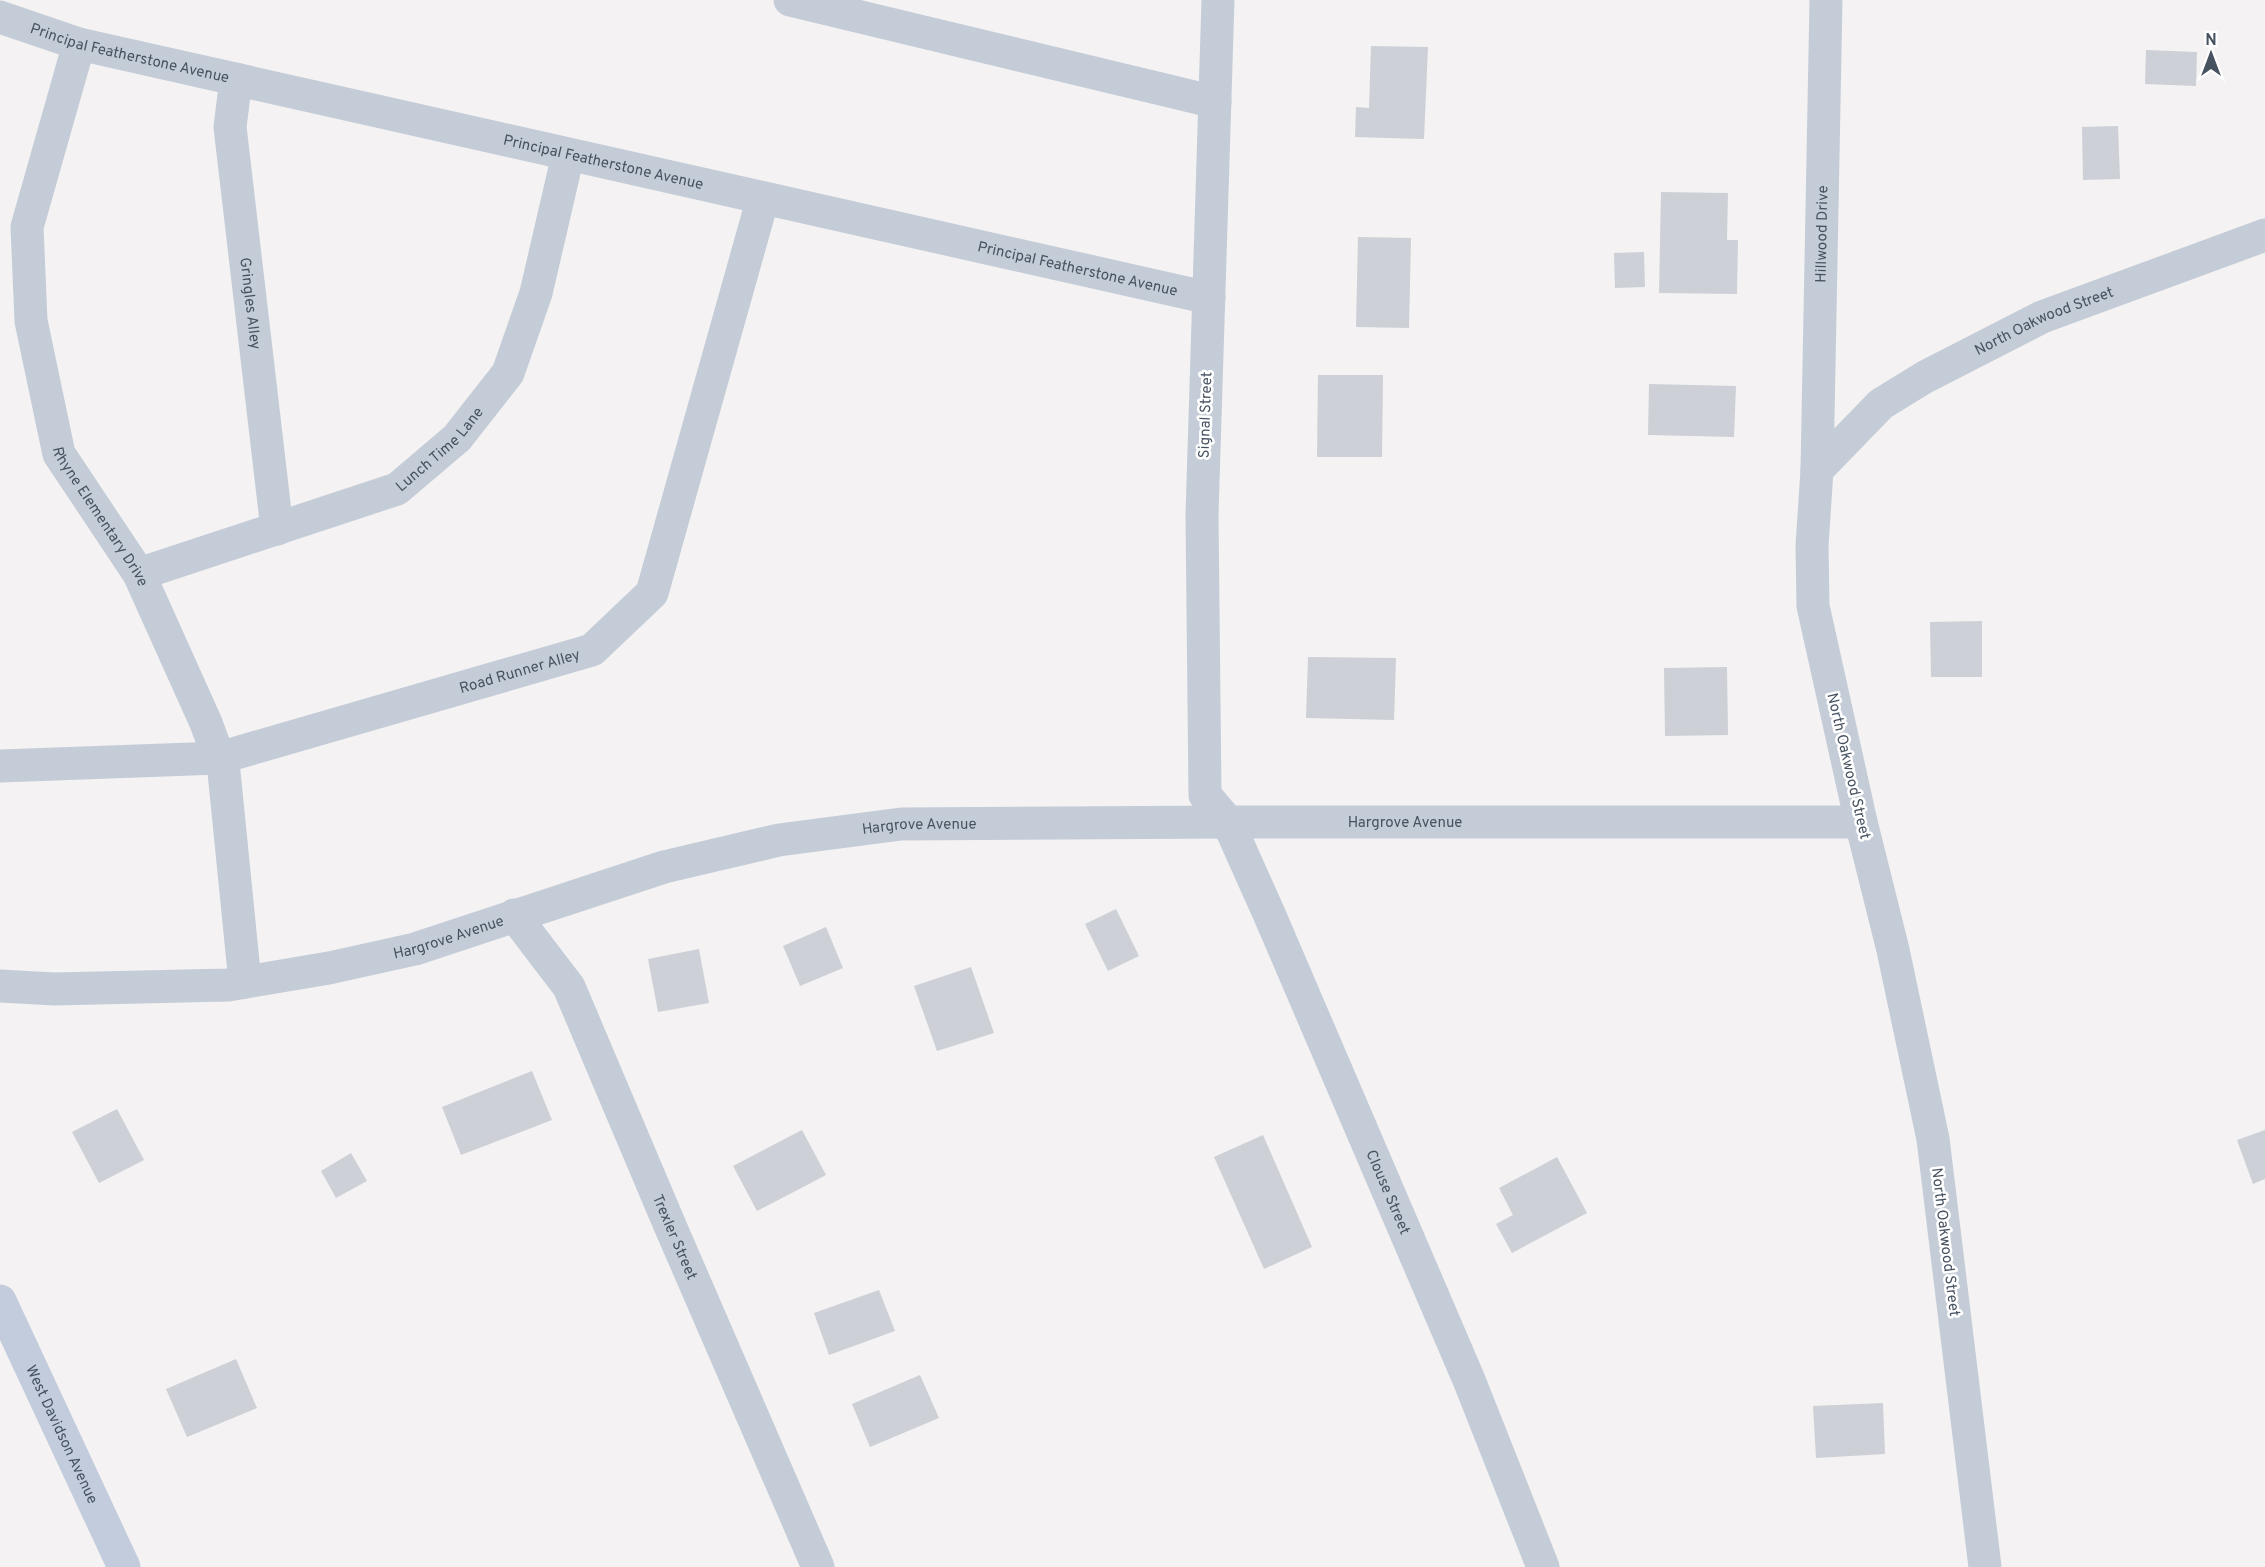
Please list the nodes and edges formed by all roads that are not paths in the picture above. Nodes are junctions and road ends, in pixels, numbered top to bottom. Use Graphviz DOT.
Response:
graph roads {
  1 [pos="790,0"];
  2 [pos="1218,0"];
  3 [pos="1826,0"];
  4 [pos="0,17"];
  5 [pos="79,44"];
  6 [pos="236,79"];
  7 [pos="1215,102"];
  8 [pos="568,155"];
  9 [pos="763,198"];
  10 [pos="2265,235"];
  11 [pos="1209,298"];
  12 [pos="1817,470"];
  13 [pos="277,529"];
  14 [pos="139,574"];
  15 [pos="219,758"];
  16 [pos="0,766"];
  17 [pos="1228,822"];
  18 [pos="1861,822"];
  19 [pos="514,915"];
  20 [pos="245,982"];
  21 [pos="0,986"];
  22 [pos="0,1301"];
  23 [pos="124,1567"];
  24 [pos="818,1567"];
  25 [pos="1543,1567"];
  26 [pos="1985,1567"];
  1 -- 7 [label="street"];
  2 -- 7 [label="street, Signal Street"];
  3 -- 12 [label="street, Hillwood Drive"];
  4 -- 5 [label="street, Principal Featherstone Avenue"];
  5 -- 6 [label="street, Principal Featherstone Avenue"];
  5 -- 14 [label="street, Rhyne Elementary Drive"];
  6 -- 8 [label="street, Principal Featherstone Avenue"];
  6 -- 13 [label="street, Gringles Alley"];
  7 -- 11 [label="street, Signal Street"];
  8 -- 9 [label="street, Principal Featherstone Avenue"];
  8 -- 13 [label="street, Lunch Time Lane"];
  9 -- 11 [label="street, Principal Featherstone Avenue"];
  9 -- 15 [label="street, Road Runner Alley"];
  10 -- 12 [label="street, North Oakwood Street"];
  11 -- 17 [label="street, Signal Street"];
  12 -- 18 [label="street, North Oakwood Street"];
  13 -- 14 [label="street, Lunch Time Lane"];
  14 -- 15 [label="street, Rhyne Elementary Drive"];
  15 -- 16 [label="street, Road Runner Alley"];
  15 -- 20 [label="street, Rhyne Elementary Drive"];
  17 -- 18 [label="street, Hargrove Avenue"];
  17 -- 19 [label="street, Hargrove Avenue"];
  17 -- 25 [label="street, Clouse Street"];
  18 -- 26 [label="street, North Oakwood Street"];
  19 -- 20 [label="street, Hargrove Avenue"];
  19 -- 24 [label="street, Trexler Street"];
  20 -- 21 [label="street, Hargrove Avenue"];
  22 -- 23 [label="street, West Davidson Avenue"];
}
